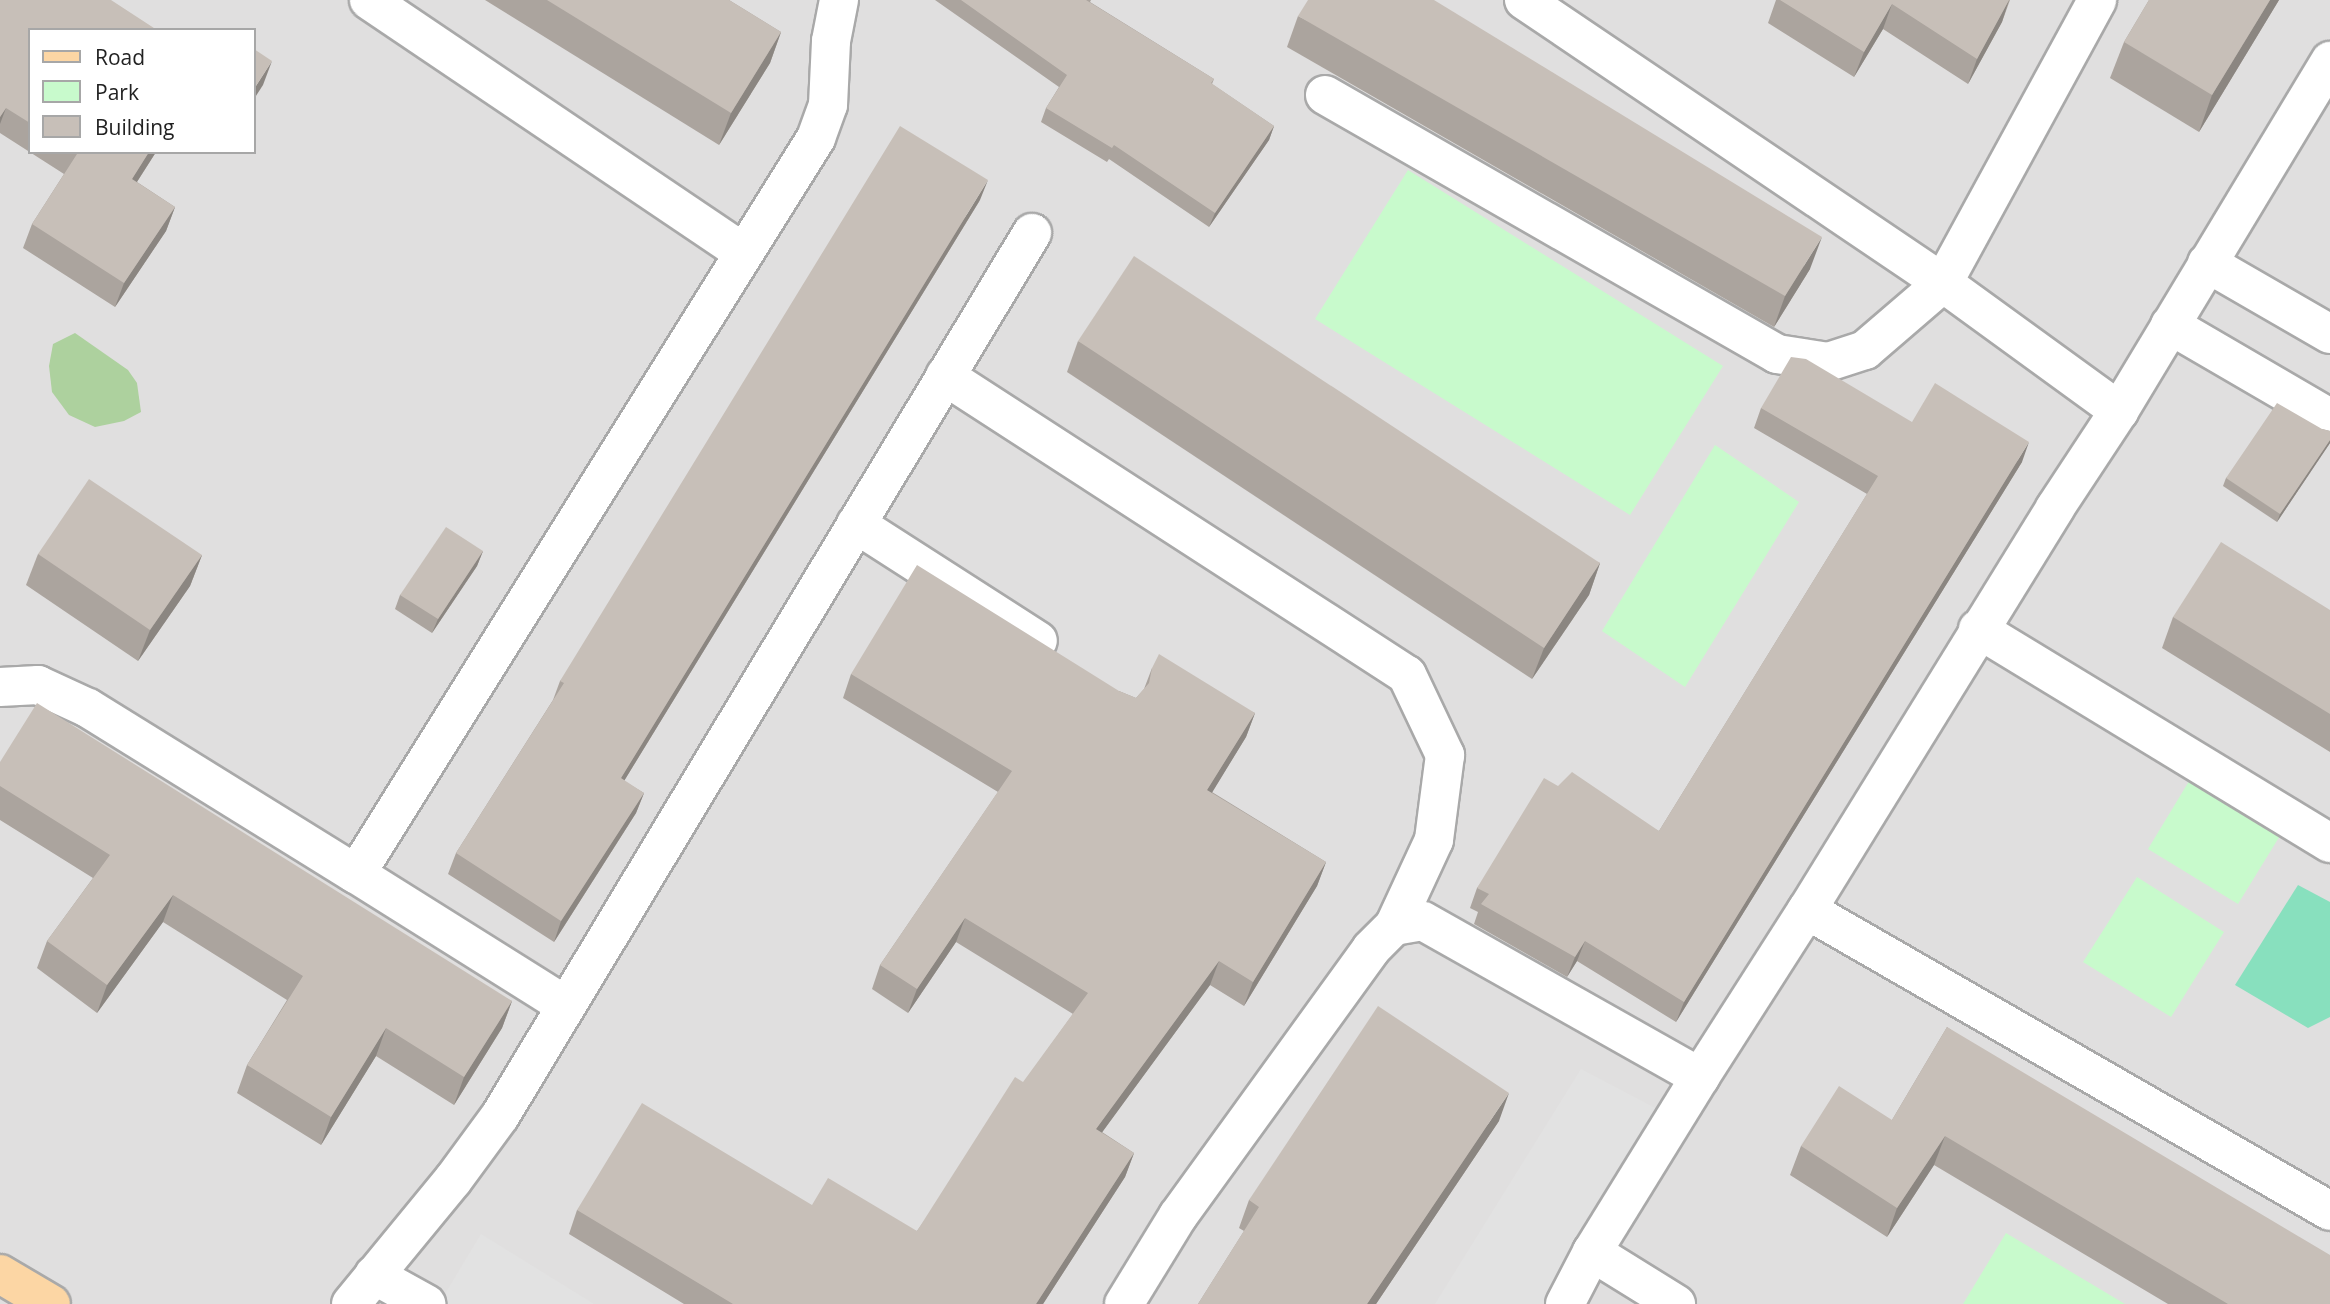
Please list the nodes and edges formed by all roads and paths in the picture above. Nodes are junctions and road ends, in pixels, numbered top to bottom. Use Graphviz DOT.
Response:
graph roads {
  1 [pos="369,0"];
  2 [pos="839,0"];
  3 [pos="1524,0"];
  4 [pos="2097,0"];
  5 [pos="2330,61"];
  6 [pos="1325,95"];
  7 [pos="1032,233"];
  8 [pos="744,253"];
  9 [pos="2207,263"];
  10 [pos="1943,283"];
  11 [pos="2170,325"];
  12 [pos="2330,334"];
  13 [pos="945,376"];
  14 [pos="2119,411"];
  15 [pos="2330,418"];
  16 [pos="856,524"];
  17 [pos="1978,629"];
  18 [pos="1064,658"];
  19 [pos="0,687"];
  20 [pos="2330,843"];
  21 [pos="356,874"];
  22 [pos="1807,910"];
  23 [pos="1394,926"];
  24 [pos="565,1005"];
  25 [pos="1700,1077"];
  26 [pos="2330,1211"];
  27 [pos="1592,1252"];
  28 [pos="0,1274"];
  29 [pos="363,1289"];
  30 [pos="51,1304"];
  31 [pos="426,1304"];
  32 [pos="1124,1304"];
  33 [pos="1565,1304"];
  34 [pos="1676,1304"];
  1 -- 8 [label="street"];
  2 -- 8 [label="street"];
  3 -- 10 [label="street"];
  4 -- 10 [label="street"];
  5 -- 9 [label="street"];
  6 -- 10 [label="street"];
  7 -- 13 [label="street"];
  8 -- 21 [label="street"];
  9 -- 11 [label="street"];
  9 -- 12 [label="street"];
  10 -- 14 [label="street"];
  11 -- 14 [label="street"];
  11 -- 15 [label="street"];
  13 -- 16 [label="street"];
  13 -- 23 [label="street"];
  14 -- 17 [label="street"];
  16 -- 18 [label="street"];
  16 -- 24 [label="street"];
  17 -- 20 [label="street"];
  17 -- 22 [label="street"];
  19 -- 21 [label="street"];
  21 -- 24 [label="street"];
  22 -- 25 [label="street"];
  22 -- 26 [label="street"];
  23 -- 25 [label="street"];
  23 -- 32 [label="street"];
  24 -- 29 [label="street"];
  25 -- 27 [label="street"];
  27 -- 33 [label="street"];
  27 -- 34 [label="street"];
  28 -- 30 [label="main road"];
  29 -- 31 [label="street"];
}
